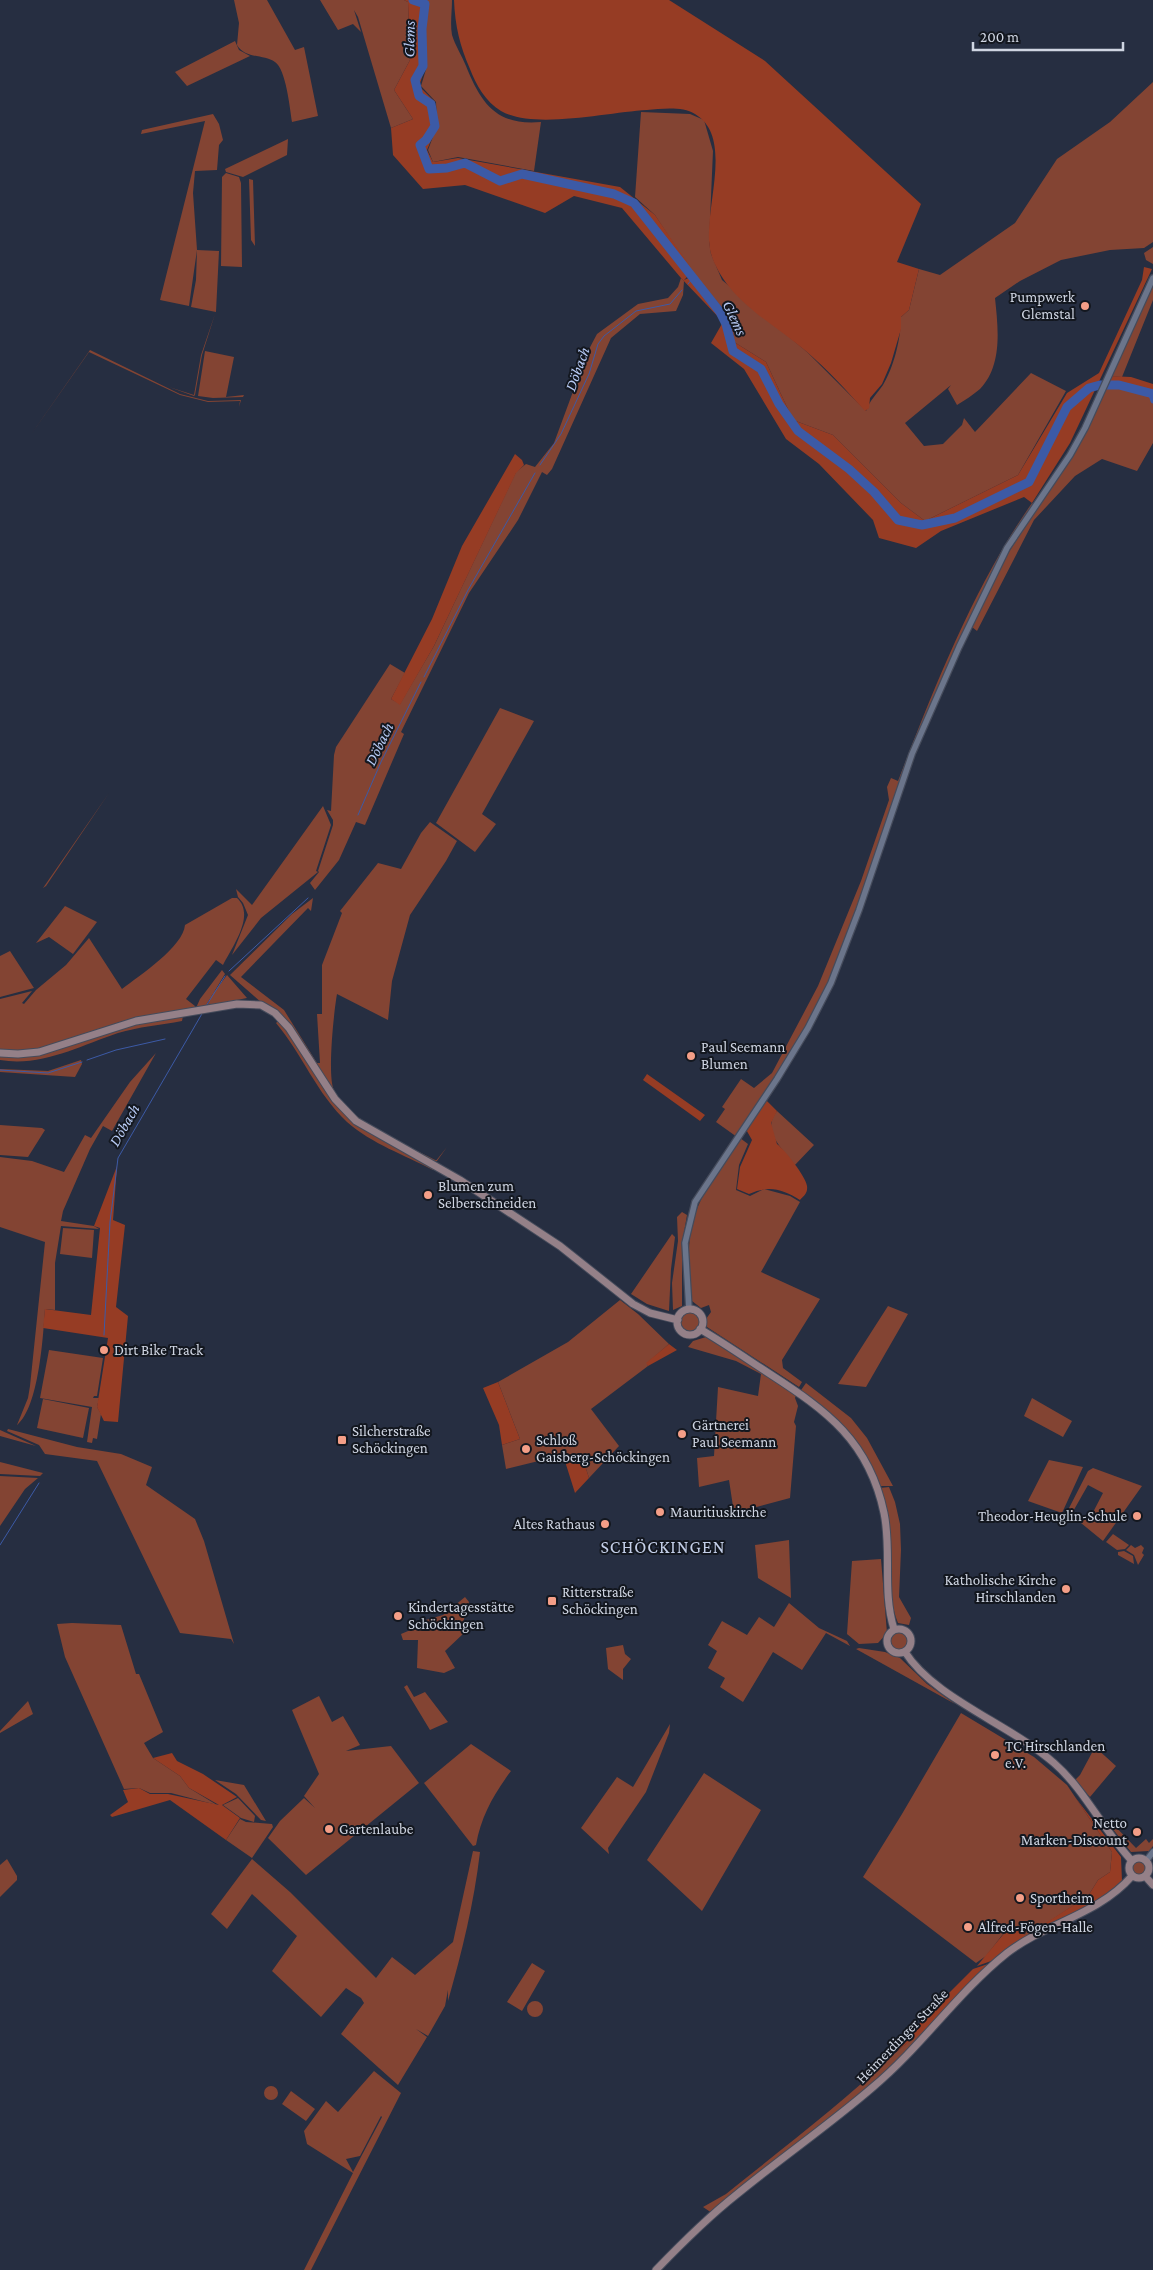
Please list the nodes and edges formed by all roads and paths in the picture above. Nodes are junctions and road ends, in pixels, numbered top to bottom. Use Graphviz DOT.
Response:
graph roads {
  1 [pos="1153,278"];
  2 [pos="0,1053"];
  3 [pos="689,1309"];
  4 [pos="678,1320"];
  5 [pos="700,1329"];
  6 [pos="894,1629"];
  7 [pos="905,1652"];
  8 [pos="1153,1852"];
  9 [pos="1132,1861"];
  10 [pos="1146,1861"];
  11 [pos="1132,1876"];
  12 [pos="1145,1876"];
  13 [pos="1153,1885"];
  14 [pos="656,2270"];
  1 -- 3 [label="street"];
  2 -- 4 [label="main road"];
  3 -- 4 [label="main road"];
  3 -- 5 [label="main road"];
  4 -- 5 [label="main road"];
  5 -- 6 [label="main road"];
  6 -- 7 [label="main road"];
  6 -- 7 [label="main road"];
  7 -- 9 [label="main road"];
  8 -- 10 [label="street"];
  9 -- 10 [label="main road"];
  9 -- 11 [label="main road"];
  10 -- 12 [label="main road"];
  11 -- 12 [label="main road"];
  11 -- 14 [label="main road, Heimerdinger Straße"];
  12 -- 13 [label="main road"];
}
